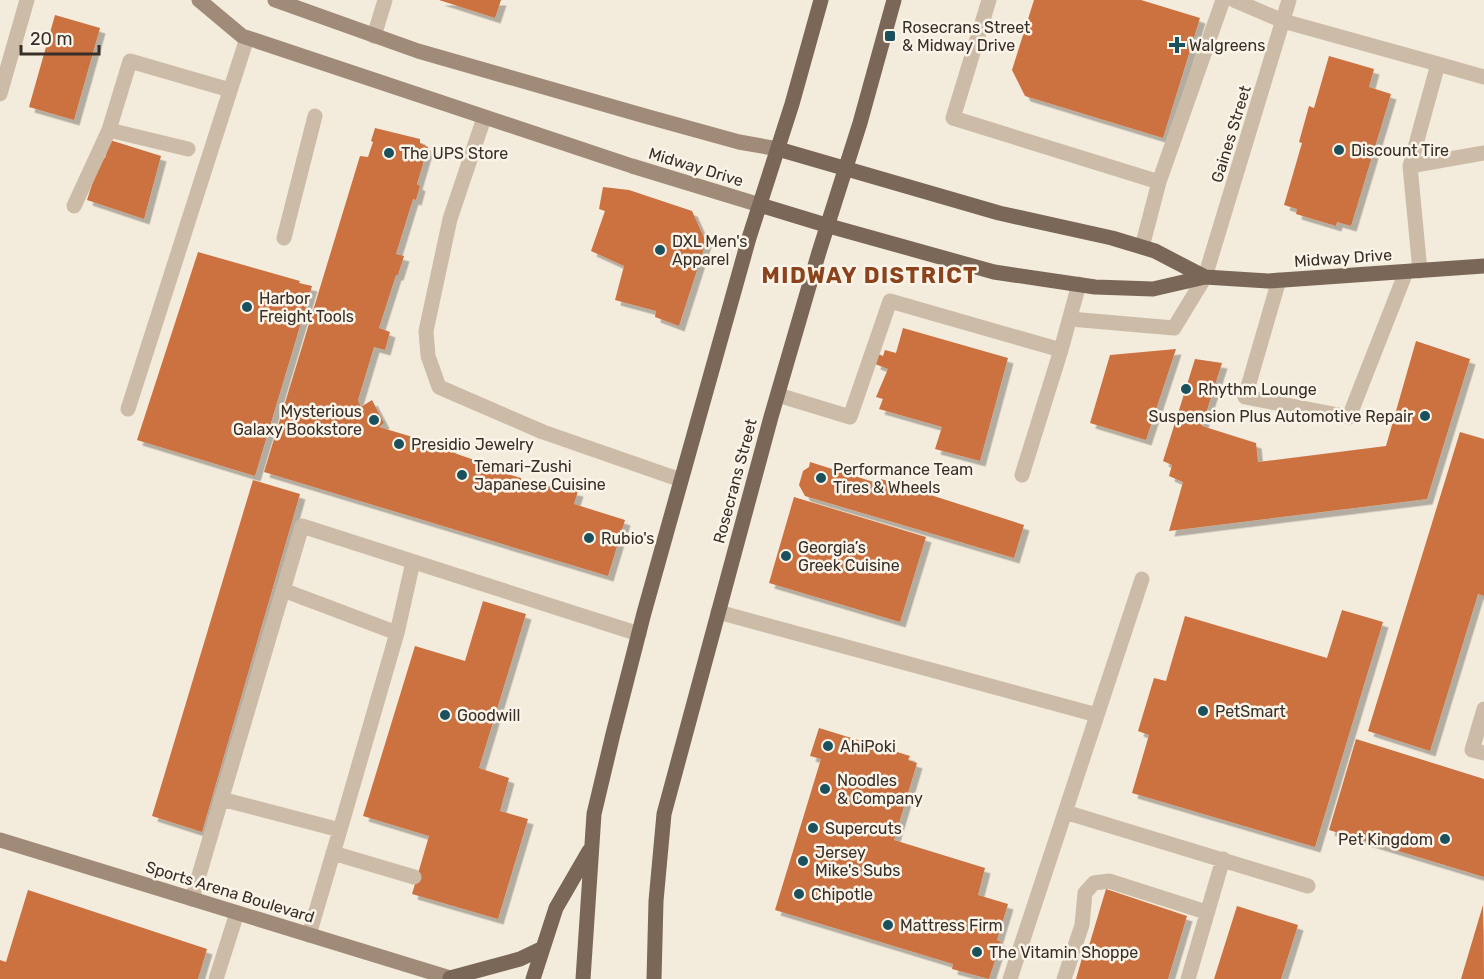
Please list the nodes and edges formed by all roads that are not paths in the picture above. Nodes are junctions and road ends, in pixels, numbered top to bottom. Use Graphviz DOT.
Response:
graph roads {
  1 [pos="199,0"];
  2 [pos="275,0"];
  3 [pos="385,0"];
  4 [pos="821,0"];
  5 [pos="894,0"];
  6 [pos="989,0"];
  7 [pos="1223,0"];
  8 [pos="1234,0"];
  9 [pos="1289,0"];
  10 [pos="23,1"];
  11 [pos="1283,21"];
  12 [pos="374,36"];
  13 [pos="247,38"];
  14 [pos="1438,64"];
  15 [pos="1484,77"];
  16 [pos="230,90"];
  17 [pos="0,94"];
  18 [pos="315,116"];
  19 [pos="484,118"];
  20 [pos="109,130"];
  21 [pos="778,149"];
  22 [pos="188,150"];
  23 [pos="1484,153"];
  24 [pos="1410,166"];
  25 [pos="846,169"];
  26 [pos="1159,182"];
  27 [pos="760,205"];
  28 [pos="74,206"];
  29 [pos="828,226"];
  30 [pos="284,238"];
  31 [pos="1142,247"];
  32 [pos="1484,266"];
  33 [pos="1413,271"];
  34 [pos="1204,277"];
  35 [pos="1279,280"];
  36 [pos="1079,285"];
  37 [pos="1070,319"];
  38 [pos="1061,350"];
  39 [pos="778,395"];
  40 [pos="128,409"];
  41 [pos="1022,475"];
  42 [pos="681,480"];
  43 [pos="414,562"];
  44 [pos="1142,579"];
  45 [pos="283,590"];
  46 [pos="718,612"];
  47 [pos="397,633"];
  48 [pos="639,634"];
  49 [pos="1484,709"];
  50 [pos="1097,715"];
  51 [pos="1484,753"];
  52 [pos="221,799"];
  53 [pos="1065,812"];
  54 [pos="340,830"];
  55 [pos="0,841"];
  56 [pos="592,846"];
  57 [pos="333,853"];
  58 [pos="1223,859"];
  59 [pos="414,877"];
  60 [pos="1308,886"];
  61 [pos="192,899"];
  62 [pos="1206,912"];
  63 [pos="237,913"];
  64 [pos="309,935"];
  65 [pos="543,948"];
  66 [pos="216,979"];
  67 [pos="451,979"];
  68 [pos="533,979"];
  69 [pos="583,979"];
  70 [pos="654,979"];
  71 [pos="1010,979"];
  72 [pos="1064,979"];
  73 [pos="1188,979"];
  1 -- 13 [label="main road, Midway Drive"];
  2 -- 12 [label="main road, Midway Drive"];
  3 -- 12 [label="street"];
  4 -- 21 [label="main road"];
  5 -- 25 [label="main road, Rosecrans Street"];
  6 -- 26 [label="street"];
  7 -- 26 [label="street"];
  8 -- 11 [label="street"];
  9 -- 11 [label="street, Gaines Street"];
  10 -- 17 [label="street"];
  11 -- 14 [label="street"];
  11 -- 34 [label="street, Gaines Street"];
  12 -- 21 [label="main road, Midway Drive"];
  13 -- 16 [label="street"];
  13 -- 19 [label="main road, Midway Drive"];
  14 -- 15 [label="street"];
  14 -- 24 [label="street"];
  16 -- 20 [label="street"];
  16 -- 40 [label="street"];
  18 -- 30 [label="street"];
  19 -- 27 [label="main road, Midway Drive"];
  19 -- 42 [label="street"];
  20 -- 22 [label="street"];
  20 -- 28 [label="street"];
  21 -- 25 [label="main road, Midway Drive"];
  21 -- 27 [label="main road"];
  23 -- 24 [label="street"];
  24 -- 33 [label="street"];
  25 -- 29 [label="main road, Rosecrans Street"];
  25 -- 31 [label="main road, Midway Drive"];
  26 -- 31 [label="street"];
  27 -- 29 [label="main road, Midway Drive"];
  27 -- 42 [label="main road"];
  29 -- 36 [label="main road, Midway Drive"];
  29 -- 39 [label="main road, Rosecrans Street"];
  31 -- 34 [label="main road, Midway Drive"];
  32 -- 33 [label="main road, Midway Drive"];
  33 -- 35 [label="main road, Midway Drive"];
  33 -- 35 [label="street"];
  34 -- 35 [label="main road, Midway Drive"];
  34 -- 36 [label="main road, Midway Drive"];
  34 -- 37 [label="street, Gaines Street"];
  36 -- 37 [label="street"];
  37 -- 38 [label="street"];
  38 -- 39 [label="street"];
  38 -- 41 [label="street"];
  39 -- 46 [label="main road, Rosecrans Street"];
  42 -- 48 [label="main road"];
  43 -- 45 [label="street"];
  43 -- 47 [label="street"];
  43 -- 48 [label="street"];
  44 -- 50 [label="street"];
  45 -- 47 [label="street"];
  45 -- 52 [label="street"];
  46 -- 50 [label="street"];
  46 -- 70 [label="main road, Rosecrans Street"];
  47 -- 54 [label="street"];
  48 -- 56 [label="main road"];
  49 -- 51 [label="street"];
  50 -- 53 [label="street"];
  52 -- 54 [label="street"];
  52 -- 61 [label="street"];
  53 -- 58 [label="street"];
  53 -- 71 [label="street"];
  54 -- 57 [label="street"];
  55 -- 61 [label="main road, Sports Arena Boulevard"];
  56 -- 65 [label="main road"];
  56 -- 69 [label="main road"];
  57 -- 59 [label="street"];
  57 -- 64 [label="street"];
  58 -- 60 [label="street"];
  58 -- 62 [label="street"];
  61 -- 63 [label="main road, Sports Arena Boulevard"];
  62 -- 72 [label="street"];
  62 -- 73 [label="street"];
  63 -- 64 [label="main road, Sports Arena Boulevard"];
  63 -- 66 [label="street"];
  64 -- 67 [label="main road, Sports Arena Boulevard"];
  65 -- 67 [label="main road"];
  65 -- 68 [label="main road"];
}
